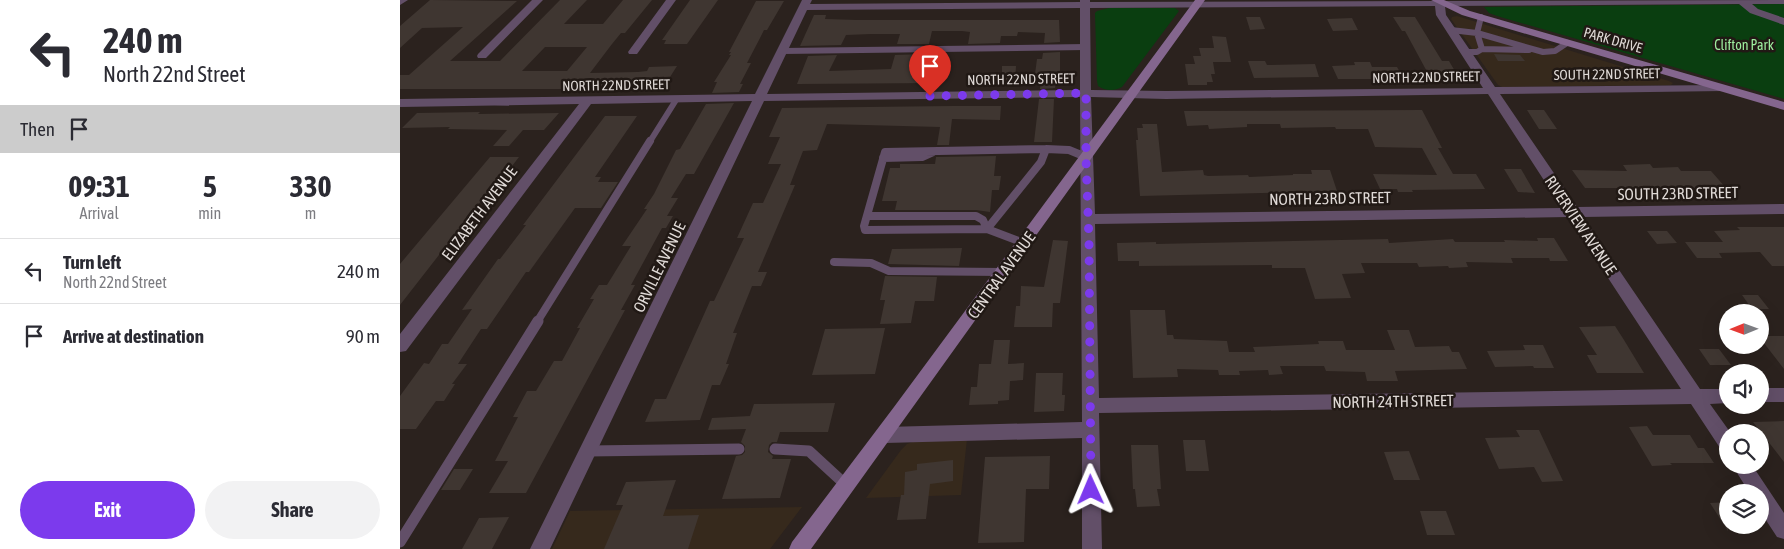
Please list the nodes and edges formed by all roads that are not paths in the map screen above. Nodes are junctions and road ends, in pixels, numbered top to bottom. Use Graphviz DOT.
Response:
graph roads {
  1 [pos="403,0"];
  2 [pos="538,0"];
  3 [pos="672,0"];
  4 [pos="1740,0"];
  5 [pos="1784,0"];
  6 [pos="400,2"];
  7 [pos="1199,2"];
  8 [pos="1437,2"];
  9 [pos="1086,3"];
  10 [pos="806,4"];
  11 [pos="1481,17"];
  12 [pos="1784,22"];
  13 [pos="1451,30"];
  14 [pos="1477,33"];
  15 [pos="1496,43"];
  16 [pos="1567,43"];
  17 [pos="1509,45"];
  18 [pos="1086,47"];
  19 [pos="1482,49"];
  20 [pos="783,51"];
  21 [pos="633,52"];
  22 [pos="1466,52"];
  23 [pos="482,56"];
  24 [pos="1723,88"];
  25 [pos="1492,91"];
  26 [pos="1086,93"];
  27 [pos="1130,94"];
  28 [pos="760,99"];
  29 [pos="676,100"];
  30 [pos="587,101"];
  31 [pos="406,103"];
  32 [pos="1784,106"];
  33 [pos="400,114"];
  34 [pos="1046,149"];
  35 [pos="1086,158"];
  36 [pos="1784,208"];
  37 [pos="1573,212"];
  38 [pos="867,216"];
  39 [pos="1088,220"];
  40 [pos="987,229"];
  41 [pos="1024,243"];
  42 [pos="834,262"];
  43 [pos="1003,272"];
  44 [pos="400,346"];
  45 [pos="1769,395"];
  46 [pos="1784,395"];
  47 [pos="1719,396"];
  48 [pos="1695,397"];
  49 [pos="1090,406"];
  50 [pos="1090,430"];
  51 [pos="1719,432"];
  52 [pos="885,435"];
  53 [pos="739,449"];
  54 [pos="775,449"];
  55 [pos="588,451"];
  56 [pos="847,486"];
  57 [pos="1769,507"];
  58 [pos="1784,530"];
  59 [pos="400,542"];
  60 [pos="540,549"];
  61 [pos="799,549"];
  62 [pos="1092,549"];
  1 -- 6 [label="street"];
  2 -- 23 [label="street"];
  3 -- 21 [label="street"];
  4 -- 5 [label="street"];
  4 -- 8 [label="street"];
  4 -- 12 [label="street"];
  7 -- 8 [label="street"];
  7 -- 9 [label="street"];
  7 -- 27 [label="main road, CENTRAL AVENUE"];
  8 -- 11 [label="main road, PARK DRIVE"];
  8 -- 13 [label="street, RIVERVIEW AVENUE"];
  9 -- 10 [label="street"];
  9 -- 18 [label="street"];
  10 -- 20 [label="street, ORVILLE AVENUE"];
  11 -- 14 [label="lane"];
  11 -- 16 [label="main road, PARK DRIVE"];
  13 -- 14 [label="lane"];
  13 -- 22 [label="street, RIVERVIEW AVENUE"];
  14 -- 15 [label="lane"];
  14 -- 19 [label="lane"];
  15 -- 17 [label="lane"];
  15 -- 17 [label="lane"];
  15 -- 19 [label="lane"];
  16 -- 17 [label="lane"];
  16 -- 24 [label="main road, PARK DRIVE"];
  18 -- 20 [label="lane"];
  18 -- 26 [label="street"];
  19 -- 22 [label="lane"];
  20 -- 28 [label="street, ORVILLE AVENUE"];
  22 -- 25 [label="street, RIVERVIEW AVENUE"];
  24 -- 25 [label="street, SOUTH 22ND STREET"];
  24 -- 32 [label="main road, PARK DRIVE"];
  25 -- 27 [label="street, NORTH 22ND STREET"];
  25 -- 37 [label="street, RIVERVIEW AVENUE"];
  26 -- 27 [label="street, NORTH 22ND STREET"];
  26 -- 28 [label="street, NORTH 22ND STREET"];
  26 -- 35 [label="street"];
  27 -- 35 [label="main road, CENTRAL AVENUE"];
  28 -- 29 [label="street, NORTH 22ND STREET"];
  28 -- 55 [label="street, ORVILLE AVENUE"];
  29 -- 30 [label="street, NORTH 22ND STREET"];
  29 -- 59 [label="lane"];
  30 -- 31 [label="street, NORTH 22ND STREET"];
  30 -- 44 [label="street, ELIZABETH AVENUE"];
  31 -- 33 [label="street"];
  34 -- 35 [label="lane"];
  34 -- 38 [label="lane"];
  34 -- 40 [label="lane"];
  35 -- 39 [label="street"];
  35 -- 41 [label="main road, CENTRAL AVENUE"];
  36 -- 37 [label="street, SOUTH 23RD STREET"];
  37 -- 39 [label="street, NORTH 23RD STREET"];
  37 -- 48 [label="street, RIVERVIEW AVENUE"];
  38 -- 40 [label="lane"];
  38 -- 40 [label="lane"];
  39 -- 49 [label="street"];
  40 -- 41 [label="lane"];
  41 -- 43 [label="main road, CENTRAL AVENUE"];
  42 -- 43 [label="lane"];
  43 -- 52 [label="main road, CENTRAL AVENUE"];
  45 -- 46 [label="street"];
  47 -- 48 [label="street, NORTH 24TH STREET"];
  48 -- 49 [label="street, NORTH 24TH STREET"];
  48 -- 51 [label="street, RIVERVIEW AVENUE"];
  49 -- 50 [label="street"];
  50 -- 52 [label="street"];
  50 -- 62 [label="street"];
  52 -- 56 [label="main road, CENTRAL AVENUE"];
  53 -- 55 [label="lane"];
  54 -- 56 [label="lane"];
  55 -- 60 [label="street, ORVILLE AVENUE"];
  56 -- 61 [label="main road, CENTRAL AVENUE"];
  57 -- 58 [label="street"];
}
